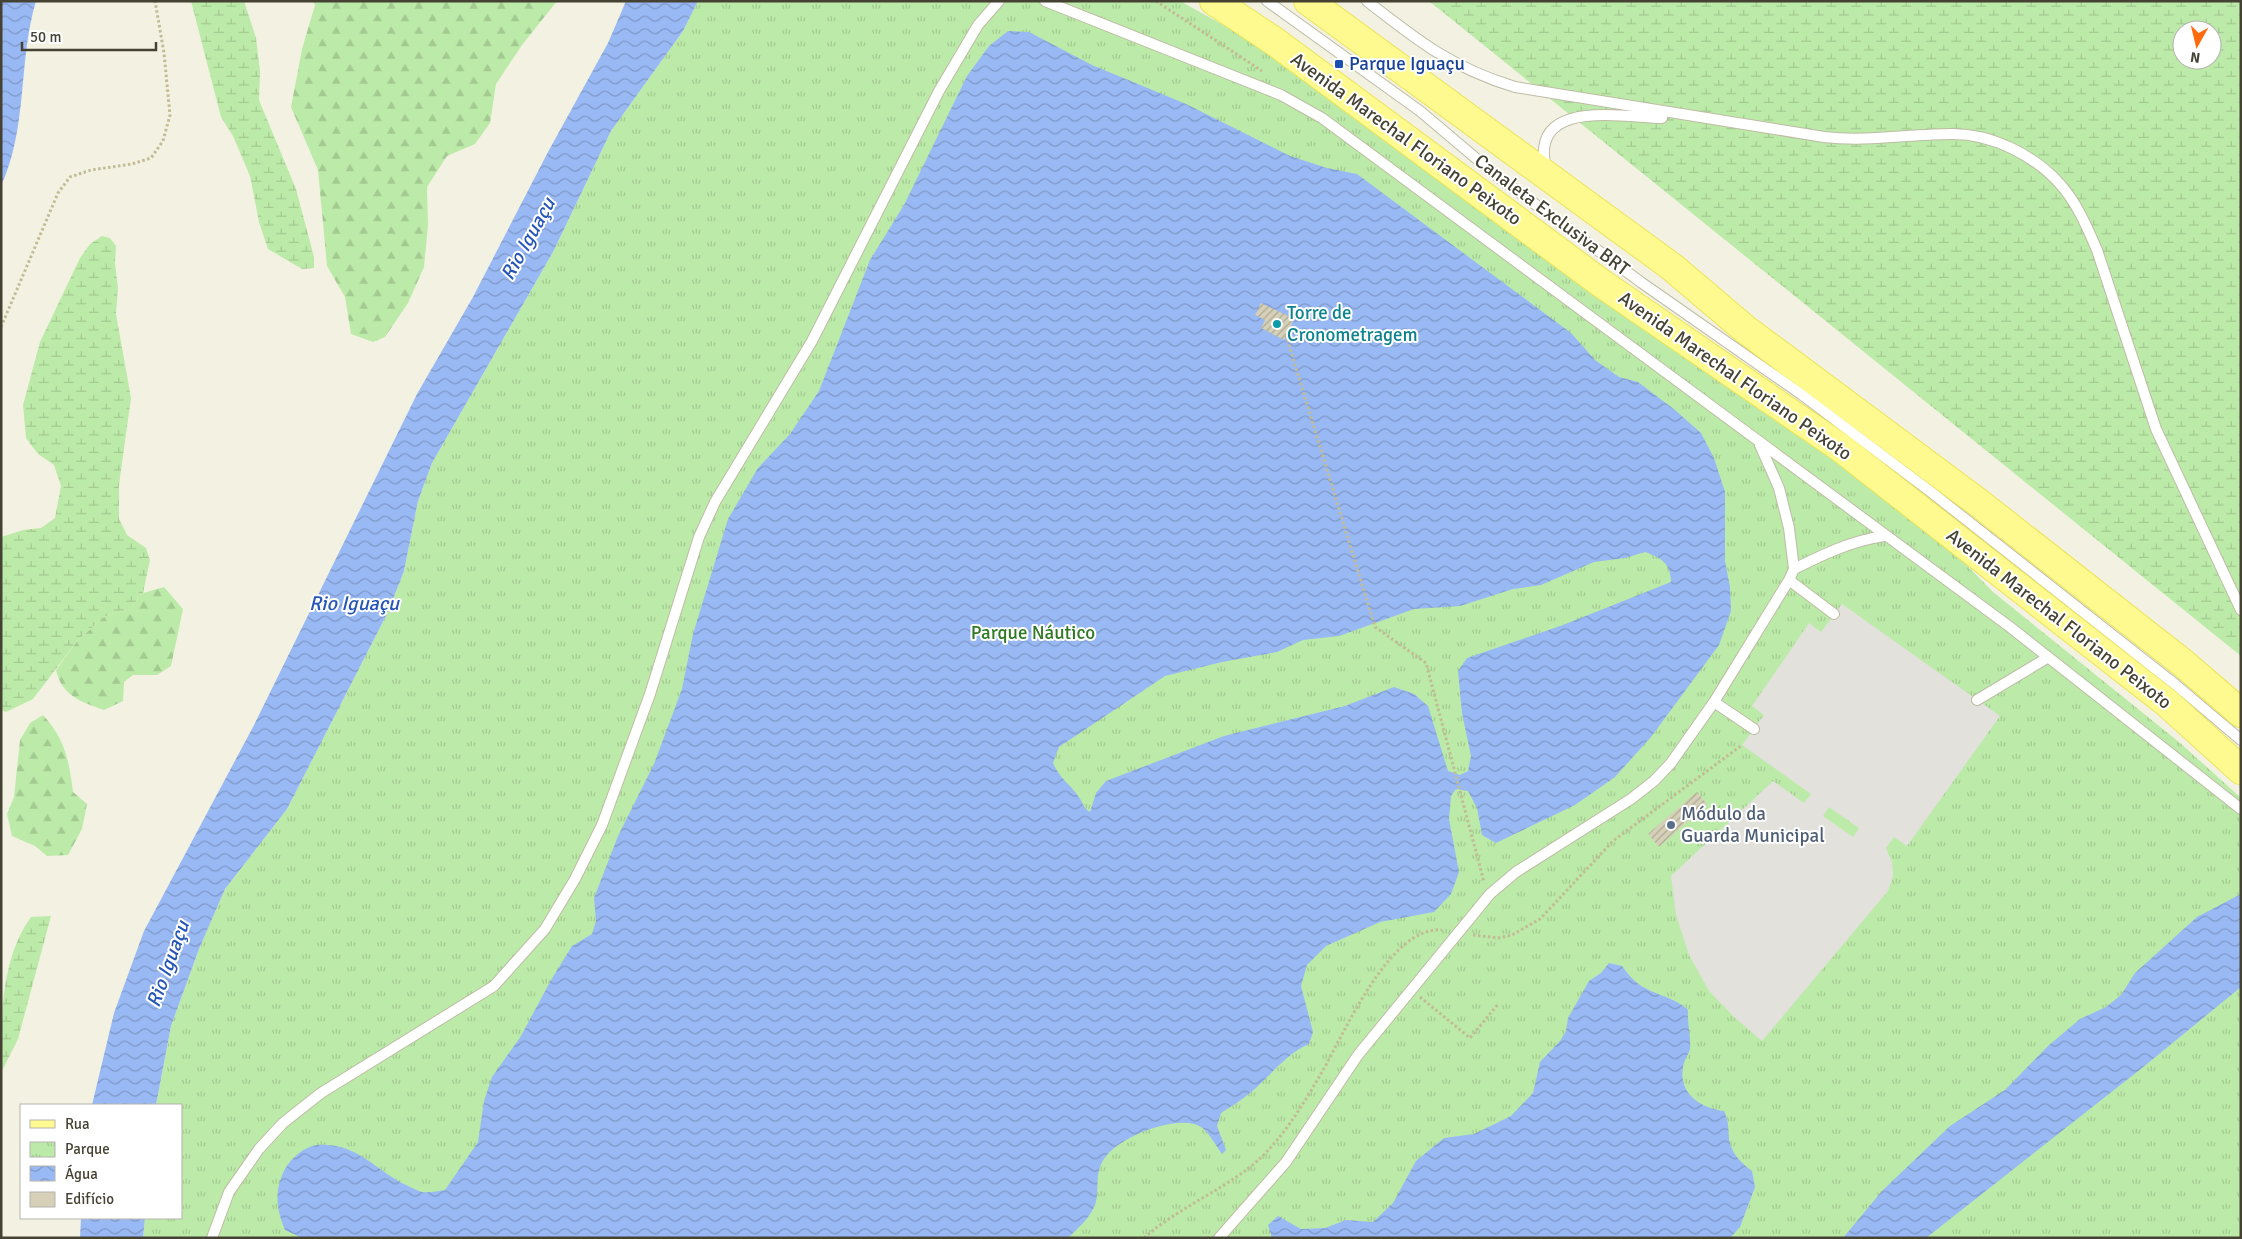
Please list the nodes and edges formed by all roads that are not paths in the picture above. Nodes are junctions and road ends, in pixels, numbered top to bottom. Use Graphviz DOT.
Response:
graph roads {
  1 [pos="999,1"];
  2 [pos="1214,1"];
  3 [pos="1267,1"];
  4 [pos="1308,1"];
  5 [pos="1367,1"];
  6 [pos="1050,2"];
  7 [pos="1703,119"];
  8 [pos="1548,174"];
  9 [pos="1758,442"];
  10 [pos="1884,536"];
  11 [pos="1794,569"];
  12 [pos="1790,580"];
  13 [pos="2241,610"];
  14 [pos="1834,614"];
  15 [pos="2107,631"];
  16 [pos="2047,658"];
  17 [pos="1977,700"];
  18 [pos="1714,702"];
  19 [pos="2241,713"];
  20 [pos="1754,729"];
  21 [pos="2241,740"];
  22 [pos="2241,770"];
  23 [pos="2241,809"];
  24 [pos="212,1238"];
  25 [pos="1219,1238"];
  1 -- 24 [label="lane"];
  2 -- 15 [label="main road, Avenida Marechal Floriano Peixoto"];
  3 -- 15 [label="lane, Canaleta Exclusiva BRT"];
  4 -- 8 [label="main road, Avenida Marechal Floriano Peixoto"];
  5 -- 7 [label="lane"];
  6 -- 9 [label="lane"];
  7 -- 8 [label="lane"];
  7 -- 13 [label="lane"];
  8 -- 15 [label="main road, Avenida Marechal Floriano Peixoto"];
  9 -- 10 [label="lane"];
  9 -- 11 [label="lane"];
  10 -- 11 [label="lane"];
  10 -- 16 [label="lane"];
  11 -- 12 [label="lane"];
  12 -- 14 [label="lane"];
  12 -- 18 [label="lane"];
  15 -- 19 [label="main road, Avenida Marechal Floriano Peixoto"];
  15 -- 21 [label="lane, Canaleta Exclusiva BRT"];
  15 -- 22 [label="main road, Avenida Marechal Floriano Peixoto"];
  16 -- 17 [label="lane"];
  16 -- 23 [label="lane"];
  18 -- 20 [label="lane"];
  18 -- 25 [label="lane"];
}
